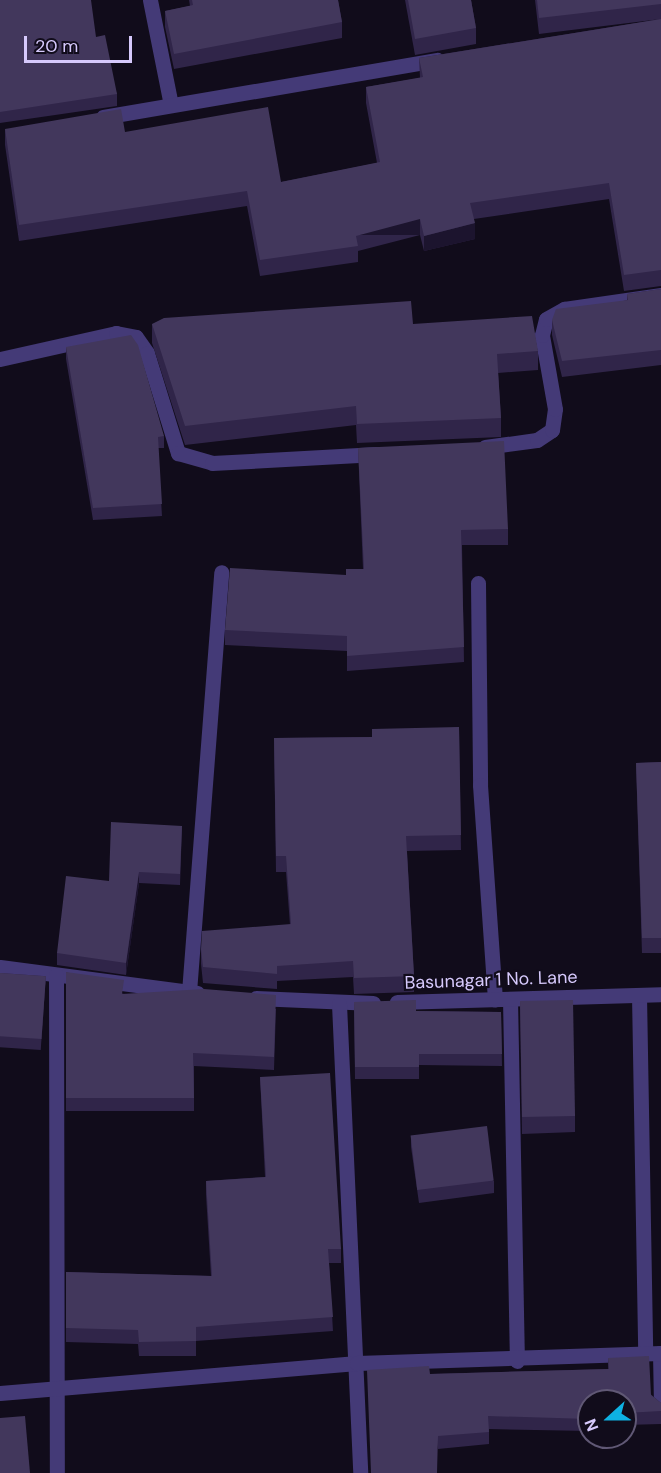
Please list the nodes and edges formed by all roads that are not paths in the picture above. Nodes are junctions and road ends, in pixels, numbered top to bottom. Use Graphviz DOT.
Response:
graph roads {
  1 [pos="150,0"];
  2 [pos="450,58"];
  3 [pos="171,105"];
  4 [pos="81,121"];
  5 [pos="661,295"];
  6 [pos="0,359"];
  7 [pos="473,448"];
  8 [pos="390,453"];
  9 [pos="221,572"];
  10 [pos="478,583"];
  11 [pos="0,967"];
  12 [pos="56,975"];
  13 [pos="189,992"];
  14 [pos="661,994"];
  15 [pos="220,995"];
  16 [pos="639,995"];
  17 [pos="240,996"];
  18 [pos="502,999"];
  19 [pos="339,1004"];
  20 [pos="655,1354"];
  21 [pos="517,1361"];
  22 [pos="357,1363"];
  23 [pos="57,1389"];
  24 [pos="0,1393"];
  25 [pos="661,1407"];
  26 [pos="57,1473"];
  27 [pos="360,1473"];
  1 -- 3 [label="street"];
  2 -- 3 [label="street"];
  3 -- 4 [label="street"];
  5 -- 7 [label="street"];
  6 -- 8 [label="street"];
  9 -- 13 [label="street"];
  10 -- 18 [label="street"];
  11 -- 12 [label="street"];
  12 -- 13 [label="street"];
  12 -- 23 [label="street"];
  13 -- 15 [label="street"];
  14 -- 16 [label="street, Basunagar 1 No. Lane"];
  16 -- 18 [label="street, Basunagar 1 No. Lane"];
  16 -- 20 [label="street"];
  17 -- 19 [label="street, Basunagar 1 No. Lane"];
  18 -- 19 [label="street, Basunagar 1 No. Lane"];
  18 -- 21 [label="street"];
  19 -- 22 [label="street"];
  20 -- 21 [label="street"];
  20 -- 25 [label="street"];
  21 -- 22 [label="street"];
  22 -- 23 [label="street"];
  22 -- 27 [label="street"];
  23 -- 24 [label="street"];
  23 -- 26 [label="street"];
}
